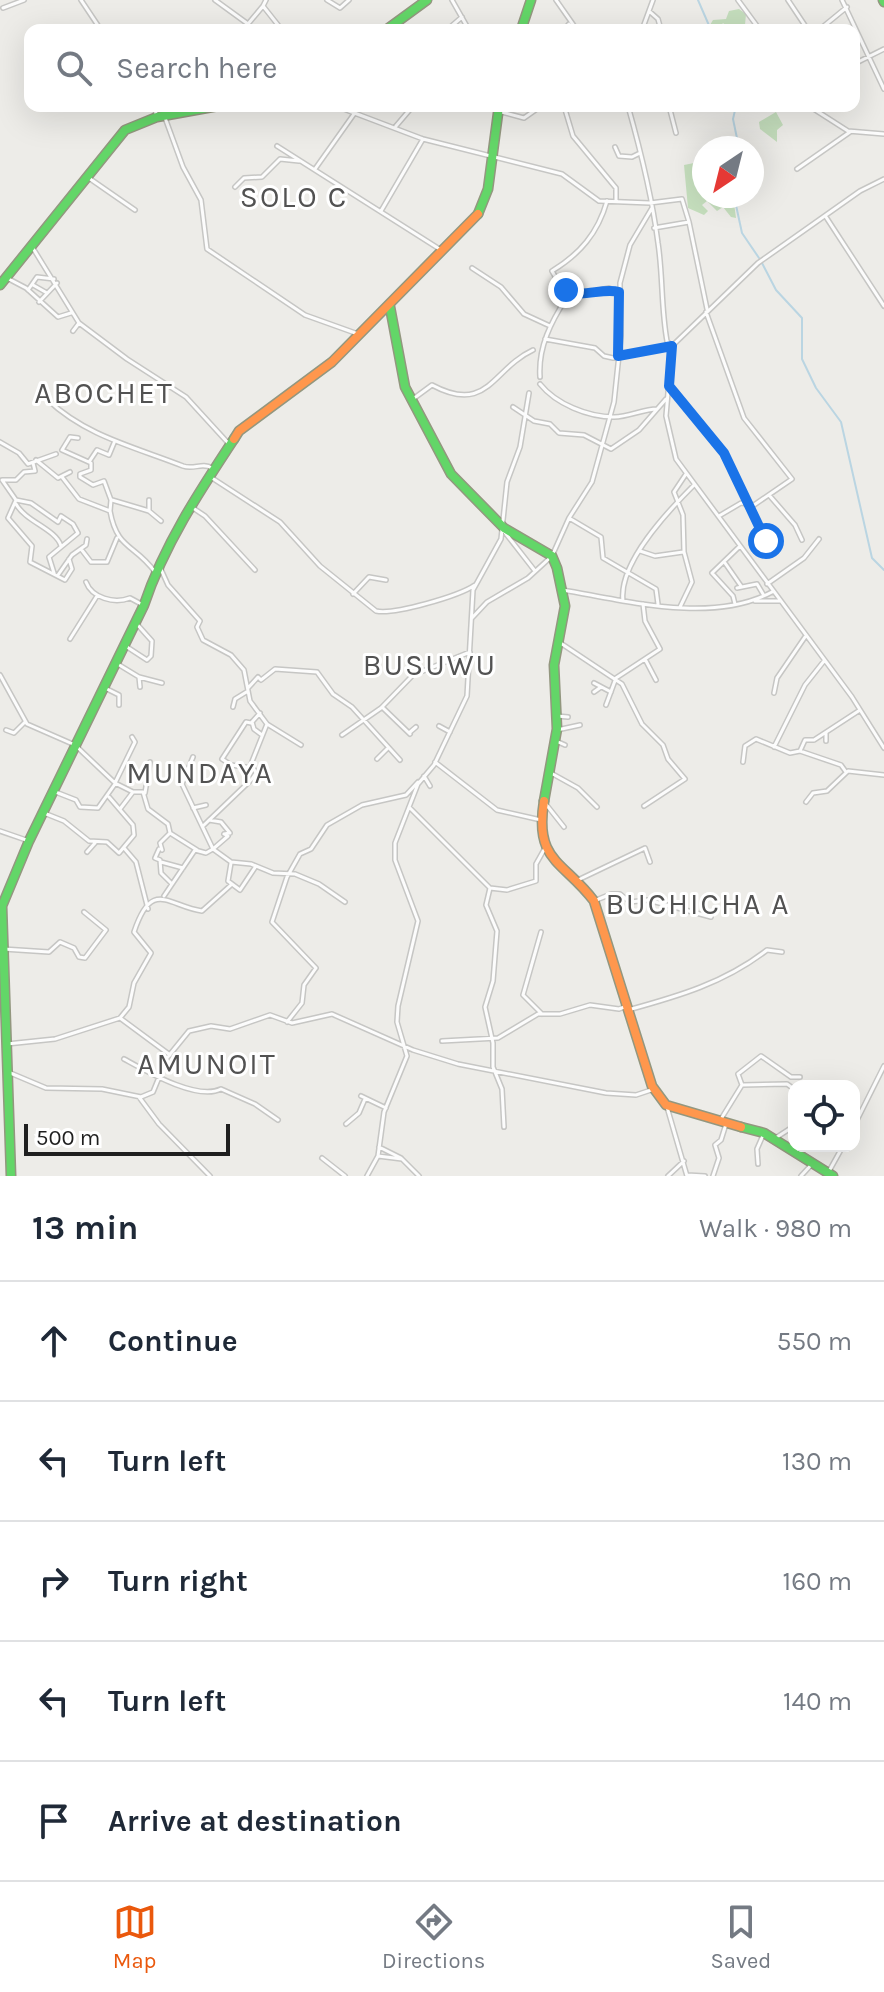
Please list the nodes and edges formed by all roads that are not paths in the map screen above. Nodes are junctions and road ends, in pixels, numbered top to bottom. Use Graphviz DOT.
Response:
graph roads {
  1 [pos="24,0"];
  2 [pos="81,0"];
  3 [pos="215,0"];
  4 [pos="266,0"];
  5 [pos="327,0"];
  6 [pos="349,0"];
  7 [pos="427,0"];
  8 [pos="452,0"];
  9 [pos="531,0"];
  10 [pos="556,0"];
  11 [pos="653,0"];
  12 [pos="738,0"];
  13 [pos="788,0"];
  14 [pos="842,0"];
  15 [pos="263,6"];
  16 [pos="847,7"];
  17 [pos="3,8"];
  18 [pos="649,11"];
  19 [pos="462,17"];
  20 [pos="97,24"];
  21 [pos="277,24"];
  22 [pos="394,24"];
  23 [pos="454,24"];
  24 [pos="466,24"];
  25 [pos="523,24"];
  26 [pos="569,24"];
  27 [pos="644,24"];
  28 [pos="659,24"];
  29 [pos="756,24"];
  30 [pos="804,24"];
  31 [pos="826,24"];
  32 [pos="855,24"];
  33 [pos="860,35"];
  34 [pos="884,49"];
  35 [pos="870,56"];
  36 [pos="860,61"];
  37 [pos="884,89"];
  38 [pos="158,112"];
  39 [pos="184,112"];
  40 [pos="350,112"];
  41 [pos="408,112"];
  42 [pos="498,112"];
  43 [pos="509,112"];
  44 [pos="532,112"];
  45 [pos="566,112"];
  46 [pos="630,112"];
  47 [pos="671,112"];
  48 [pos="818,112"];
  49 [pos="354,114"];
  50 [pos="161,116"];
  51 [pos="396,126"];
  52 [pos="850,132"];
  53 [pos="676,133"];
  54 [pos="884,134"];
  55 [pos="423,139"];
  56 [pos="277,146"];
  57 [pos="615,147"];
  58 [pos="640,153"];
  59 [pos="492,157"];
  60 [pos="303,161"];
  61 [pos="315,169"];
  62 [pos="797,169"];
  63 [pos="86,175"];
  64 [pos="884,179"];
  65 [pos="235,187"];
  66 [pos="607,201"];
  67 [pos="616,201"];
  68 [pos="651,205"];
  69 [pos="135,210"];
  70 [pos="381,211"];
  71 [pos="826,217"];
  72 [pos="689,222"];
  73 [pos="654,228"];
  74 [pos="31,245"];
  75 [pos="444,252"];
  76 [pos="472,268"];
  77 [pos="3,279"];
  78 [pos="55,281"];
  79 [pos="32,284"];
  80 [pos="28,290"];
  81 [pos="566,290"];
  82 [pos="619,292"];
  83 [pos="47,293"];
  84 [pos="573,294"];
  85 [pos="567,297"];
  86 [pos="39,302"];
  87 [pos="884,306"];
  88 [pos="390,307"];
  89 [pos="706,311"];
  90 [pos="71,313"];
  91 [pos="79,323"];
  92 [pos="550,326"];
  93 [pos="86,328"];
  94 [pos="73,331"];
  95 [pos="83,333"];
  96 [pos="358,334"];
  97 [pos="545,339"];
  98 [pos="672,346"];
  99 [pos="533,350"];
  100 [pos="618,356"];
  101 [pos="540,377"];
  102 [pos="540,384"];
  103 [pos="669,386"];
  104 [pos="529,393"];
  105 [pos="666,399"];
  106 [pos="48,400"];
  107 [pos="411,401"];
  108 [pos="513,407"];
  109 [pos="657,409"];
  110 [pos="525,416"];
  111 [pos="611,416"];
  112 [pos="78,438"];
  113 [pos="0,442"];
  114 [pos="114,443"];
  115 [pos="229,444"];
  116 [pos="603,446"];
  117 [pos="56,454"];
  118 [pos="35,461"];
  119 [pos="89,462"];
  120 [pos="210,472"];
  121 [pos="686,474"];
  122 [pos="62,477"];
  123 [pos="67,484"];
  124 [pos="694,485"];
  125 [pos="769,495"];
  126 [pos="111,500"];
  127 [pos="149,500"];
  128 [pos="16,502"];
  129 [pos="677,502"];
  130 [pos="751,505"];
  131 [pos="190,506"];
  132 [pos="110,511"];
  133 [pos="149,511"];
  134 [pos="719,516"];
  135 [pos="569,518"];
  136 [pos="161,521"];
  137 [pos="504,529"];
  138 [pos="117,538"];
  139 [pos="87,539"];
  140 [pos="819,539"];
  141 [pos="802,540"];
  142 [pos="766,541"];
  143 [pos="61,546"];
  144 [pos="740,546"];
  145 [pos="81,549"];
  146 [pos="640,551"];
  147 [pos="684,552"];
  148 [pos="552,556"];
  149 [pos="69,559"];
  150 [pos="725,563"];
  151 [pos="157,569"];
  152 [pos="255,570"];
  153 [pos="535,571"];
  154 [pos="56,574"];
  155 [pos="628,575"];
  156 [pos="386,580"];
  157 [pos="86,582"];
  158 [pos="766,583"];
  159 [pos="475,585"];
  160 [pos="563,590"];
  161 [pos="772,592"];
  162 [pos="353,594"];
  163 [pos="97,596"];
  164 [pos="762,596"];
  165 [pos="754,601"];
  166 [pos="779,601"];
  167 [pos="623,602"];
  168 [pos="643,604"];
  169 [pos="658,604"];
  170 [pos="144,605"];
  171 [pos="735,605"];
  172 [pos="680,607"];
  173 [pos="471,620"];
  174 [pos="135,622"];
  175 [pos="805,637"];
  176 [pos="70,639"];
  177 [pos="559,642"];
  178 [pos="124,645"];
  179 [pos="470,652"];
  180 [pos="645,659"];
  181 [pos="824,661"];
  182 [pos="116,663"];
  183 [pos="0,675"];
  184 [pos="139,677"];
  185 [pos="616,678"];
  186 [pos="656,680"];
  187 [pos="162,683"];
  188 [pos="594,683"];
  189 [pos="103,687"];
  190 [pos="140,687"];
  191 [pos="601,687"];
  192 [pos="248,690"];
  193 [pos="594,692"];
  194 [pos="611,692"];
  195 [pos="774,693"];
  196 [pos="119,705"];
  197 [pos="606,705"];
  198 [pos="233,707"];
  199 [pos="382,707"];
  200 [pos="860,710"];
  201 [pos="260,713"];
  202 [pos="557,716"];
  203 [pos="568,717"];
  204 [pos="364,720"];
  205 [pos="25,722"];
  206 [pos="251,722"];
  207 [pos="267,724"];
  208 [pos="580,725"];
  209 [pos="439,726"];
  210 [pos="416,727"];
  211 [pos="6,730"];
  212 [pos="557,730"];
  213 [pos="450,732"];
  214 [pos="826,733"];
  215 [pos="262,735"];
  216 [pos="342,735"];
  217 [pos="132,737"];
  218 [pos="826,741"];
  219 [pos="75,745"];
  220 [pos="301,745"];
  221 [pos="774,747"];
  222 [pos="884,748"];
  223 [pos="387,749"];
  224 [pos="800,751"];
  225 [pos="193,757"];
  226 [pos="377,759"];
  227 [pos="400,760"];
  228 [pos="150,762"];
  229 [pos="435,762"];
  230 [pos="743,762"];
  231 [pos="252,768"];
  232 [pos="846,772"];
  233 [pos="551,773"];
  234 [pos="884,775"];
  235 [pos="423,778"];
  236 [pos="115,783"];
  237 [pos="430,786"];
  238 [pos="53,791"];
  239 [pos="133,792"];
  240 [pos="145,793"];
  241 [pos="109,797"];
  242 [pos="806,802"];
  243 [pos="545,803"];
  244 [pos="206,805"];
  245 [pos="644,806"];
  246 [pos="409,807"];
  247 [pos="597,807"];
  248 [pos="193,808"];
  249 [pos="120,809"];
  250 [pos="43,812"];
  251 [pos="209,820"];
  252 [pos="541,820"];
  253 [pos="203,826"];
  254 [pos="564,827"];
  255 [pos="0,831"];
  256 [pos="170,833"];
  257 [pos="29,841"];
  258 [pos="95,843"];
  259 [pos="124,848"];
  260 [pos="545,848"];
  261 [pos="213,849"];
  262 [pos="197,850"];
  263 [pos="87,852"];
  264 [pos="161,862"];
  265 [pos="231,862"];
  266 [pos="650,862"];
  267 [pos="256,866"];
  268 [pos="183,868"];
  269 [pos="289,874"];
  270 [pos="578,880"];
  271 [pos="171,883"];
  272 [pos="231,885"];
  273 [pos="490,888"];
  274 [pos="164,897"];
  275 [pos="594,901"];
  276 [pos="345,902"];
  277 [pos="148,909"];
  278 [pos="84,912"];
  279 [pos="711,917"];
  280 [pos="541,932"];
  281 [pos="3,949"];
  282 [pos="782,952"];
  283 [pos="2,978"];
  284 [pos="627,1008"];
  285 [pos="542,1014"];
  286 [pos="120,1018"];
  287 [pos="287,1022"];
  288 [pos="492,1039"];
  289 [pos="442,1041"];
  290 [pos="6,1044"];
  291 [pos="404,1046"];
  292 [pos="170,1055"];
  293 [pos="124,1059"];
  294 [pos="4,1066"];
  295 [pos="884,1066"];
  296 [pos="494,1070"];
  297 [pos="800,1077"];
  298 [pos="159,1078"];
  299 [pos="742,1085"];
  300 [pos="788,1085"];
  301 [pos="654,1089"];
  302 [pos="139,1097"];
  303 [pos="666,1105"];
  304 [pos="387,1108"];
  305 [pos="861,1113"];
  306 [pos="278,1120"];
  307 [pos="724,1120"];
  308 [pos="346,1124"];
  309 [pos="504,1127"];
  310 [pos="788,1130"];
  311 [pos="764,1133"];
  312 [pos="774,1139"];
  313 [pos="379,1147"];
  314 [pos="840,1152"];
  315 [pos="378,1156"];
  316 [pos="322,1158"];
  317 [pos="402,1159"];
  318 [pos="684,1161"];
  319 [pos="758,1164"];
  320 [pos="813,1164"];
  321 [pos="417,1166"];
  322 [pos="831,1174"];
  323 [pos="11,1176"];
  324 [pos="210,1176"];
  325 [pos="345,1176"];
  326 [pos="367,1176"];
  327 [pos="419,1176"];
  328 [pos="668,1176"];
  329 [pos="687,1176"];
  330 [pos="705,1176"];
  331 [pos="713,1176"];
  332 [pos="801,1176"];
  1 -- 17 [label="street"];
  2 -- 20 [label="street"];
  3 -- 15 [label="street"];
  4 -- 15 [label="street"];
  5 -- 6 [label="street"];
  7 -- 22 [label="main road"];
  8 -- 19 [label="street"];
  9 -- 25 [label="main road"];
  10 -- 26 [label="street"];
  11 -- 18 [label="street"];
  12 -- 29 [label="street"];
  13 -- 30 [label="street"];
  14 -- 16 [label="street"];
  15 -- 21 [label="street"];
  16 -- 31 [label="street"];
  16 -- 32 [label="street"];
  18 -- 27 [label="street"];
  18 -- 28 [label="street"];
  19 -- 23 [label="street"];
  19 -- 24 [label="street"];
  33 -- 35 [label="street"];
  34 -- 35 [label="street"];
  35 -- 36 [label="street"];
  35 -- 37 [label="street"];
  38 -- 50 [label="street"];
  39 -- 50 [label="main road"];
  40 -- 49 [label="street"];
  41 -- 51 [label="street"];
  42 -- 59 [label="main road"];
  43 -- 44 [label="street"];
  45 -- 67 [label="street"];
  46 -- 58 [label="street"];
  47 -- 53 [label="street"];
  48 -- 52 [label="street"];
  49 -- 51 [label="street"];
  49 -- 61 [label="street"];
  50 -- 63 [label="main road"];
  50 -- 96 [label="street"];
  51 -- 55 [label="street"];
  52 -- 54 [label="street"];
  52 -- 62 [label="street"];
  55 -- 59 [label="street"];
  55 -- 70 [label="street"];
  56 -- 60 [label="street"];
  57 -- 58 [label="street"];
  58 -- 68 [label="street"];
  59 -- 66 [label="street"];
  59 -- 75 [label="main road"];
  60 -- 61 [label="street"];
  60 -- 65 [label="street"];
  61 -- 70 [label="street"];
  63 -- 69 [label="street"];
  63 -- 74 [label="main road"];
  64 -- 71 [label="street"];
  66 -- 67 [label="street"];
  66 -- 81 [label="street"];
  67 -- 68 [label="street"];
  68 -- 72 [label="street"];
  68 -- 73 [label="street"];
  68 -- 82 [label="street"];
  70 -- 75 [label="street"];
  71 -- 87 [label="street"];
  71 -- 89 [label="street"];
  72 -- 73 [label="street"];
  72 -- 89 [label="street"];
  73 -- 98 [label="street"];
  74 -- 77 [label="main road"];
  74 -- 78 [label="street"];
  75 -- 88 [label="main road"];
  76 -- 92 [label="street"];
  77 -- 80 [label="street"];
  78 -- 79 [label="street"];
  78 -- 83 [label="street"];
  78 -- 90 [label="street"];
  79 -- 80 [label="street"];
  79 -- 83 [label="street"];
  80 -- 86 [label="street"];
  81 -- 84 [label="street"];
  81 -- 85 [label="street"];
  82 -- 84 [label="street"];
  82 -- 100 [label="street"];
  83 -- 86 [label="street"];
  84 -- 85 [label="street"];
  85 -- 92 [label="street"];
  86 -- 90 [label="street"];
  88 -- 96 [label="main road"];
  88 -- 107 [label="main road"];
  89 -- 98 [label="street"];
  89 -- 125 [label="street"];
  90 -- 91 [label="street"];
  91 -- 93 [label="street"];
  91 -- 94 [label="street"];
  92 -- 97 [label="street"];
  93 -- 95 [label="street"];
  93 -- 115 [label="street"];
  96 -- 115 [label="main road"];
  97 -- 100 [label="street"];
  97 -- 101 [label="street"];
  98 -- 100 [label="street"];
  98 -- 103 [label="street"];
  99 -- 107 [label="street"];
  100 -- 111 [label="street"];
  102 -- 111 [label="street"];
  103 -- 105 [label="street"];
  103 -- 130 [label="street"];
  104 -- 110 [label="street"];
  105 -- 109 [label="street"];
  105 -- 121 [label="street"];
  106 -- 114 [label="street"];
  107 -- 137 [label="main road"];
  108 -- 110 [label="street"];
  109 -- 111 [label="street"];
  109 -- 116 [label="street"];
  110 -- 116 [label="street"];
  110 -- 137 [label="street"];
  111 -- 116 [label="street"];
  112 -- 119 [label="street"];
  113 -- 118 [label="street"];
  114 -- 119 [label="street"];
  114 -- 120 [label="street"];
  115 -- 120 [label="main road"];
  116 -- 135 [label="street"];
  117 -- 118 [label="street"];
  118 -- 122 [label="street"];
  118 -- 128 [label="street"];
  119 -- 126 [label="street"];
  120 -- 131 [label="main road"];
  120 -- 162 [label="street"];
  121 -- 124 [label="street"];
  121 -- 129 [label="street"];
  122 -- 123 [label="street"];
  122 -- 123 [label="street"];
  123 -- 132 [label="street"];
  124 -- 129 [label="street"];
  124 -- 134 [label="street"];
  125 -- 130 [label="street"];
  125 -- 141 [label="street"];
  126 -- 132 [label="street"];
  126 -- 133 [label="street"];
  127 -- 133 [label="street"];
  128 -- 143 [label="street"];
  128 -- 143 [label="street"];
  128 -- 154 [label="street"];
  129 -- 146 [label="street"];
  129 -- 147 [label="street"];
  130 -- 134 [label="street"];
  130 -- 142 [label="street"];
  131 -- 151 [label="main road"];
  131 -- 152 [label="street"];
  132 -- 138 [label="street"];
  133 -- 136 [label="street"];
  134 -- 144 [label="street"];
  135 -- 148 [label="street"];
  135 -- 155 [label="street"];
  137 -- 148 [label="main road"];
  137 -- 153 [label="street"];
  137 -- 159 [label="street"];
  138 -- 145 [label="street"];
  138 -- 151 [label="street"];
  139 -- 145 [label="street"];
  140 -- 158 [label="street"];
  143 -- 154 [label="street"];
  144 -- 150 [label="street"];
  144 -- 158 [label="street"];
  145 -- 149 [label="street"];
  146 -- 147 [label="street"];
  146 -- 155 [label="street"];
  147 -- 172 [label="street"];
  148 -- 153 [label="street"];
  148 -- 160 [label="main road"];
  149 -- 154 [label="street"];
  149 -- 154 [label="street"];
  150 -- 164 [label="street"];
  150 -- 171 [label="street"];
  151 -- 170 [label="main road"];
  151 -- 192 [label="street"];
  153 -- 173 [label="street"];
  155 -- 167 [label="street"];
  155 -- 169 [label="street"];
  156 -- 162 [label="street"];
  157 -- 163 [label="street"];
  158 -- 161 [label="street"];
  158 -- 164 [label="street"];
  159 -- 162 [label="street"];
  159 -- 173 [label="street"];
  160 -- 167 [label="street"];
  160 -- 177 [label="main road"];
  161 -- 164 [label="street"];
  161 -- 166 [label="street"];
  163 -- 170 [label="street"];
  163 -- 176 [label="street"];
  164 -- 165 [label="street"];
  165 -- 166 [label="street"];
  165 -- 171 [label="street"];
  166 -- 175 [label="street"];
  167 -- 168 [label="street"];
  168 -- 169 [label="street"];
  168 -- 180 [label="street"];
  169 -- 172 [label="street"];
  170 -- 174 [label="main road"];
  171 -- 172 [label="street"];
  173 -- 179 [label="street"];
  174 -- 178 [label="main road"];
  174 -- 178 [label="street"];
  175 -- 181 [label="street"];
  175 -- 195 [label="street"];
  177 -- 185 [label="street"];
  177 -- 202 [label="main road"];
  178 -- 182 [label="main road"];
  179 -- 199 [label="street"];
  179 -- 213 [label="street"];
  180 -- 185 [label="street"];
  180 -- 186 [label="street"];
  181 -- 200 [label="street"];
  181 -- 221 [label="street"];
  182 -- 184 [label="street"];
  182 -- 189 [label="main road"];
  183 -- 205 [label="street"];
  184 -- 187 [label="street"];
  184 -- 190 [label="street"];
  185 -- 194 [label="street"];
  185 -- 245 [label="street"];
  188 -- 191 [label="street"];
  189 -- 196 [label="street"];
  189 -- 219 [label="main road"];
  191 -- 193 [label="street"];
  191 -- 194 [label="street"];
  192 -- 198 [label="street"];
  192 -- 201 [label="street"];
  192 -- 204 [label="street"];
  194 -- 197 [label="street"];
  199 -- 204 [label="street"];
  199 -- 210 [label="street"];
  200 -- 214 [label="street"];
  200 -- 222 [label="street"];
  201 -- 206 [label="street"];
  201 -- 207 [label="street"];
  202 -- 203 [label="street"];
  202 -- 212 [label="main road"];
  204 -- 216 [label="street"];
  204 -- 223 [label="street"];
  205 -- 211 [label="street"];
  205 -- 219 [label="street"];
  206 -- 215 [label="street"];
  206 -- 231 [label="street"];
  207 -- 215 [label="street"];
  207 -- 220 [label="street"];
  208 -- 212 [label="street"];
  209 -- 213 [label="street"];
  212 -- 233 [label="main road"];
  213 -- 229 [label="street"];
  214 -- 218 [label="street"];
  214 -- 224 [label="street"];
  215 -- 231 [label="street"];
  217 -- 236 [label="street"];
  219 -- 236 [label="street"];
  219 -- 238 [label="main road"];
  221 -- 224 [label="street"];
  221 -- 230 [label="street"];
  223 -- 226 [label="street"];
  223 -- 227 [label="street"];
  224 -- 232 [label="street"];
  225 -- 248 [label="street"];
  228 -- 240 [label="street"];
  229 -- 235 [label="street"];
  229 -- 252 [label="street"];
  231 -- 251 [label="street"];
  232 -- 234 [label="street"];
  232 -- 242 [label="street"];
  233 -- 243 [label="main road"];
  233 -- 247 [label="street"];
  235 -- 237 [label="street"];
  235 -- 246 [label="street"];
  235 -- 269 [label="street"];
  236 -- 239 [label="street"];
  236 -- 241 [label="street"];
  238 -- 241 [label="street"];
  238 -- 250 [label="main road"];
  239 -- 240 [label="street"];
  239 -- 249 [label="street"];
  240 -- 256 [label="street"];
  241 -- 249 [label="street"];
  243 -- 252 [label="main road"];
  243 -- 254 [label="street"];
  244 -- 248 [label="street"];
  246 -- 273 [label="street"];
  246 -- 291 [label="street"];
  248 -- 253 [label="street"];
  249 -- 259 [label="street"];
  250 -- 257 [label="main road"];
  250 -- 258 [label="street"];
  251 -- 253 [label="street"];
  251 -- 261 [label="street"];
  252 -- 260 [label="main road"];
  253 -- 261 [label="street"];
  255 -- 257 [label="street"];
  256 -- 262 [label="street"];
  256 -- 264 [label="street"];
  257 -- 281 [label="main road"];
  258 -- 259 [label="street"];
  258 -- 263 [label="street"];
  259 -- 277 [label="street"];
  260 -- 270 [label="main road"];
  260 -- 273 [label="street"];
  261 -- 262 [label="street"];
  261 -- 265 [label="street"];
  262 -- 268 [label="street"];
  264 -- 268 [label="street"];
  264 -- 271 [label="street"];
  265 -- 267 [label="street"];
  265 -- 272 [label="street"];
  266 -- 270 [label="street"];
  267 -- 269 [label="street"];
  267 -- 272 [label="street"];
  268 -- 271 [label="street"];
  269 -- 276 [label="street"];
  269 -- 287 [label="street"];
  270 -- 275 [label="main road"];
  271 -- 274 [label="street"];
  272 -- 274 [label="street"];
  273 -- 288 [label="street"];
  274 -- 277 [label="street"];
  275 -- 279 [label="street"];
  275 -- 284 [label="main road"];
  277 -- 286 [label="street"];
  278 -- 281 [label="street"];
  280 -- 285 [label="street"];
  281 -- 283 [label="main road"];
  282 -- 284 [label="street"];
  283 -- 290 [label="main road"];
  284 -- 285 [label="street"];
  284 -- 301 [label="main road"];
  285 -- 288 [label="street"];
  286 -- 290 [label="street"];
  286 -- 292 [label="street"];
  287 -- 291 [label="street"];
  287 -- 292 [label="street"];
  288 -- 289 [label="street"];
  288 -- 296 [label="street"];
  290 -- 294 [label="main road"];
  291 -- 296 [label="street"];
  291 -- 304 [label="street"];
  292 -- 298 [label="street"];
  293 -- 298 [label="street"];
  294 -- 302 [label="street"];
  294 -- 323 [label="main road"];
  295 -- 305 [label="street"];
  296 -- 301 [label="street"];
  296 -- 309 [label="street"];
  297 -- 299 [label="street"];
  298 -- 302 [label="street"];
  298 -- 306 [label="street"];
  299 -- 300 [label="street"];
  299 -- 307 [label="street"];
  301 -- 303 [label="main road"];
  302 -- 324 [label="street"];
  303 -- 307 [label="main road"];
  303 -- 318 [label="street"];
  304 -- 308 [label="street"];
  304 -- 313 [label="street"];
  307 -- 311 [label="main road"];
  307 -- 331 [label="street"];
  310 -- 312 [label="street"];
  311 -- 312 [label="main road"];
  311 -- 319 [label="street"];
  312 -- 320 [label="main road"];
  313 -- 315 [label="street"];
  313 -- 317 [label="street"];
  314 -- 322 [label="street"];
  315 -- 317 [label="street"];
  315 -- 326 [label="street"];
  316 -- 325 [label="street"];
  317 -- 321 [label="street"];
  317 -- 327 [label="street"];
  318 -- 328 [label="street"];
  318 -- 329 [label="street"];
  320 -- 322 [label="main road"];
  320 -- 332 [label="street"];
  329 -- 330 [label="street"];
}
